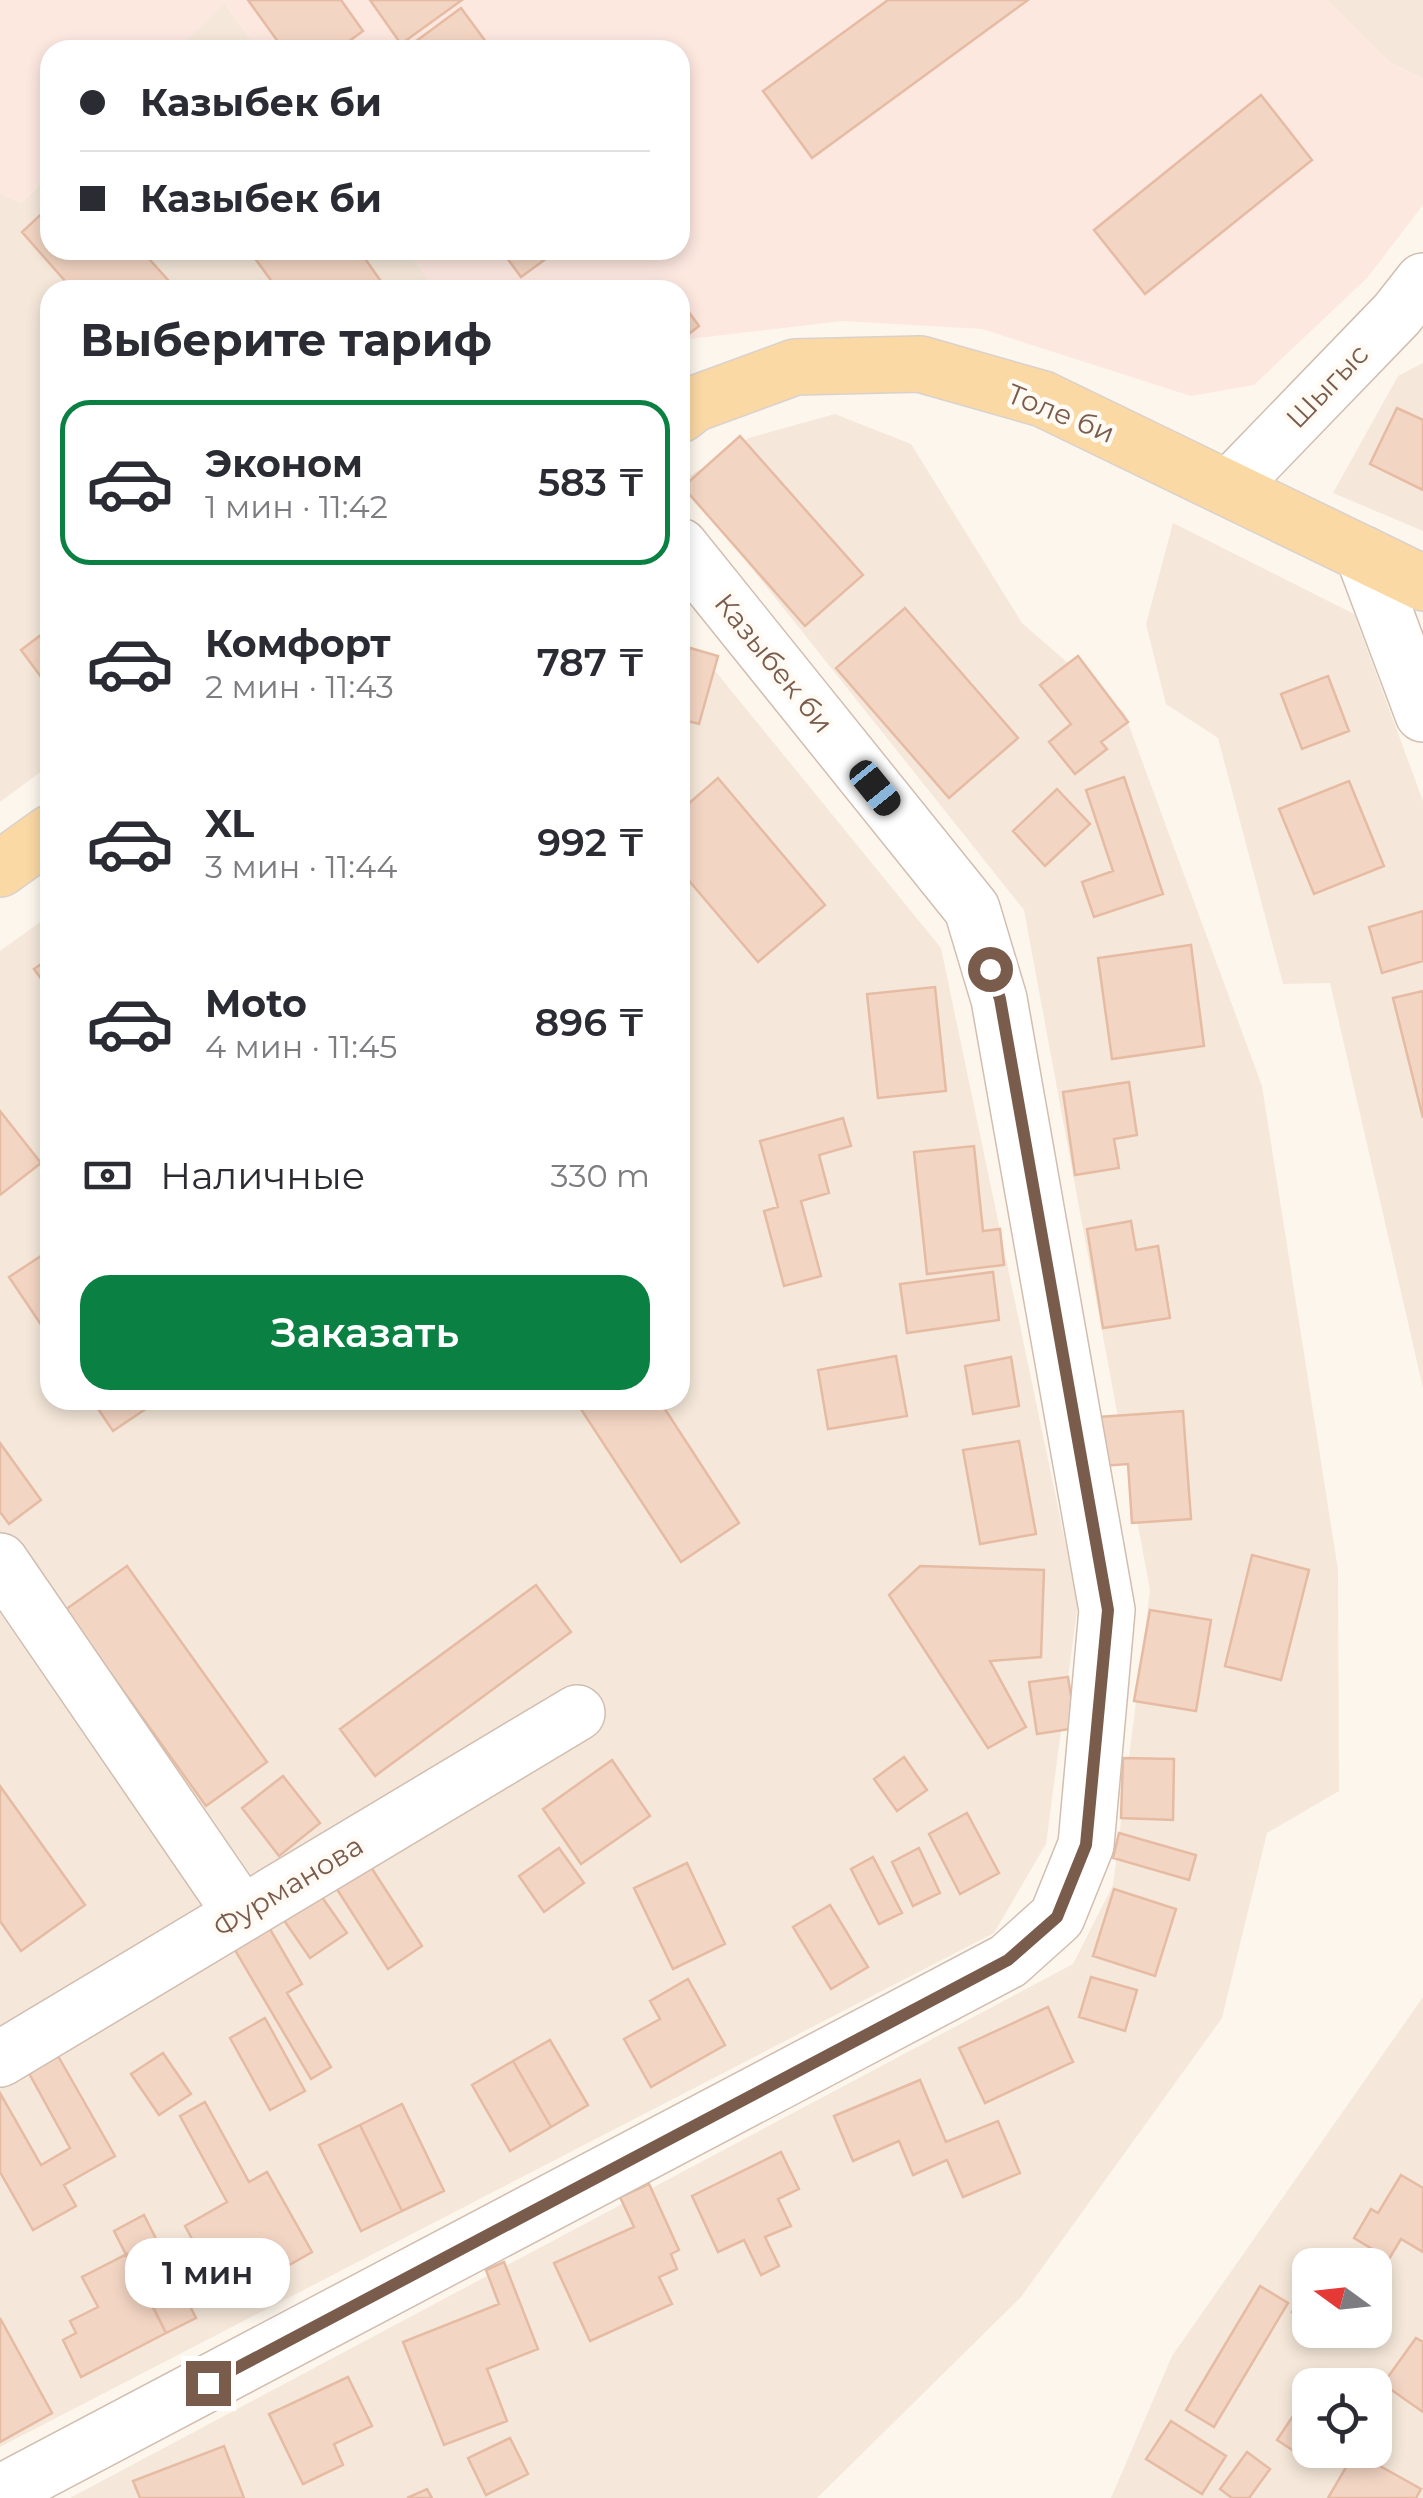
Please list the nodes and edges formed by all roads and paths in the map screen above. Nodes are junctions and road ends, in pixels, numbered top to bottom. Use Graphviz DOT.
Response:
graph roads {
  1 [pos="1414,304"];
  2 [pos="690,407"];
  3 [pos="1229,488"];
  4 [pos="1363,554"];
  5 [pos="690,558"];
  6 [pos="1423,583"];
  7 [pos="1423,714"];
  8 [pos="40,840"];
  9 [pos="0,868"];
  10 [pos="0,1561"];
  11 [pos="577,1713"];
  12 [pos="242,1914"];
  13 [pos="0,2059"];
  14 [pos="0,2493"];
  1 -- 3 [label="street, Шыгыс"];
  2 -- 3 [label="main road, Толе би"];
  3 -- 4 [label="main road, Толе би"];
  4 -- 6 [label="main road, Толе би"];
  4 -- 7 [label="street"];
  5 -- 14 [label="street, Казыбек би"];
  8 -- 9 [label="main road"];
  10 -- 12 [label="street"];
  11 -- 12 [label="street, Фурманова"];
  12 -- 13 [label="street, Фурманова"];
}
